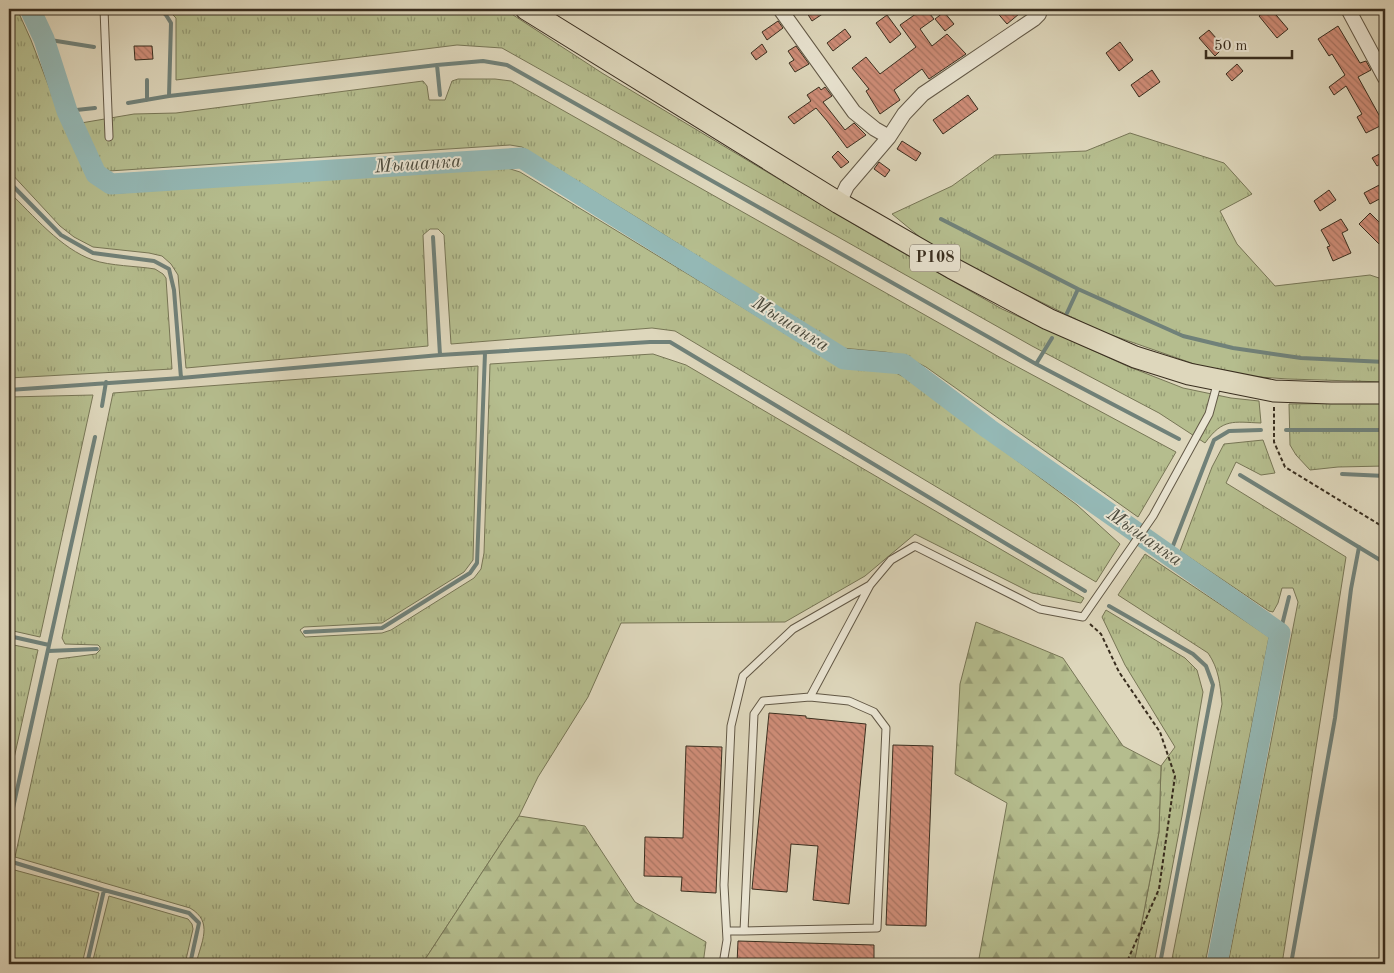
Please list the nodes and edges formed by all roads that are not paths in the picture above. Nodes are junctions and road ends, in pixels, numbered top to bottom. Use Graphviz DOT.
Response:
graph roads {
  1 [pos="104,9"];
  2 [pos="526,9"];
  3 [pos="780,9"];
  4 [pos="1040,9"];
  5 [pos="1348,9"];
  6 [pos="1385,78"];
  7 [pos="108,137"];
  8 [pos="889,137"];
  9 [pos="839,203"];
  10 [pos="1219,380"];
  11 [pos="1385,392"];
  12 [pos="870,585"];
  13 [pos="810,697"];
  14 [pos="727,931"];
  15 [pos="744,931"];
  16 [pos="723,964"];
  1 -- 7 [label="lane"];
  2 -- 9 [label="main road, Р108"];
  3 -- 8 [label="street"];
  4 -- 8 [label="street"];
  5 -- 6 [label="street"];
  8 -- 9 [label="street"];
  9 -- 10 [label="main road, Р108"];
  10 -- 11 [label="main road, Р108"];
  10 -- 12 [label="lane"];
  12 -- 13 [label="lane"];
  12 -- 14 [label="lane"];
  13 -- 15 [label="lane"];
  13 -- 15 [label="lane"];
  14 -- 15 [label="lane"];
  14 -- 16 [label="lane"];
}
